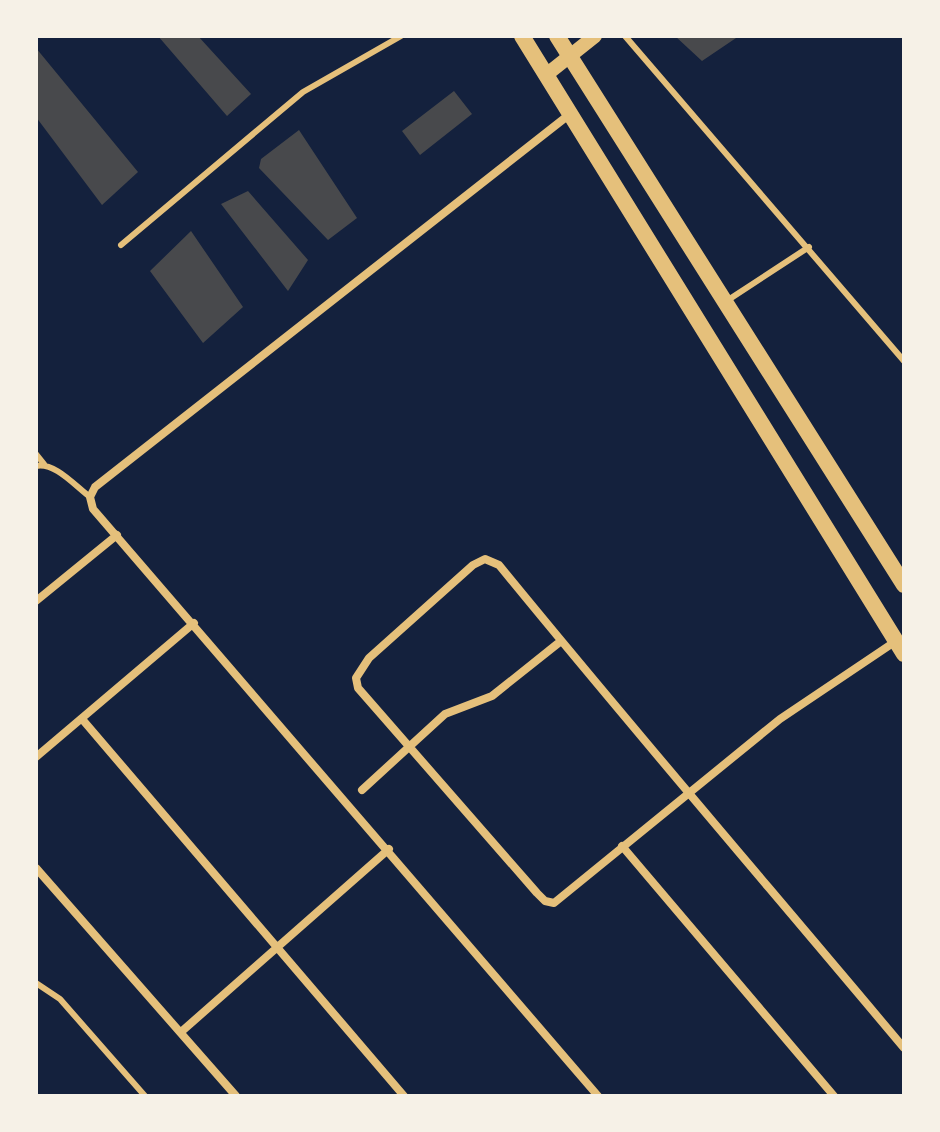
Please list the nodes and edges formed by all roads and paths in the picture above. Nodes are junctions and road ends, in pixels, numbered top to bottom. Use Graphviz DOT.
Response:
graph roads {
  1 [pos="401,36"];
  2 [pos="522,36"];
  3 [pos="557,36"];
  4 [pos="595,36"];
  5 [pos="625,36"];
  6 [pos="569,56"];
  7 [pos="546,75"];
  8 [pos="570,114"];
  9 [pos="121,245"];
  10 [pos="809,247"];
  11 [pos="725,302"];
  12 [pos="904,361"];
  13 [pos="36,454"];
  14 [pos="40,465"];
  15 [pos="90,497"];
  16 [pos="117,535"];
  17 [pos="904,585"];
  18 [pos="36,601"];
  19 [pos="194,623"];
  20 [pos="561,641"];
  21 [pos="900,647"];
  22 [pos="82,719"];
  23 [pos="407,745"];
  24 [pos="36,757"];
  25 [pos="362,790"];
  26 [pos="688,790"];
  27 [pos="622,846"];
  28 [pos="389,849"];
  29 [pos="36,868"];
  30 [pos="276,949"];
  31 [pos="36,983"];
  32 [pos="181,1032"];
  33 [pos="904,1048"];
  34 [pos="145,1096"];
  35 [pos="236,1096"];
  36 [pos="404,1096"];
  37 [pos="598,1096"];
  38 [pos="834,1096"];
  1 -- 9 [label="lane"];
  2 -- 7 [label="main road"];
  3 -- 6 [label="main road"];
  4 -- 6 [label="street"];
  5 -- 10 [label="lane"];
  6 -- 7 [label="street"];
  6 -- 11 [label="main road"];
  7 -- 8 [label="main road"];
  8 -- 15 [label="street"];
  8 -- 21 [label="main road"];
  10 -- 11 [label="lane"];
  10 -- 12 [label="lane"];
  11 -- 17 [label="main road"];
  13 -- 14 [label="lane"];
  14 -- 15 [label="lane"];
  15 -- 16 [label="street"];
  16 -- 18 [label="street"];
  16 -- 19 [label="street"];
  19 -- 22 [label="street"];
  19 -- 28 [label="street"];
  20 -- 23 [label="street"];
  20 -- 23 [label="street"];
  20 -- 26 [label="street"];
  21 -- 26 [label="street"];
  22 -- 24 [label="street"];
  22 -- 30 [label="street"];
  23 -- 25 [label="street"];
  23 -- 27 [label="street"];
  26 -- 27 [label="street"];
  26 -- 33 [label="street"];
  27 -- 38 [label="street"];
  28 -- 30 [label="street"];
  28 -- 37 [label="street"];
  29 -- 32 [label="street"];
  30 -- 32 [label="street"];
  30 -- 36 [label="street"];
  31 -- 34 [label="lane"];
  32 -- 35 [label="street"];
}
